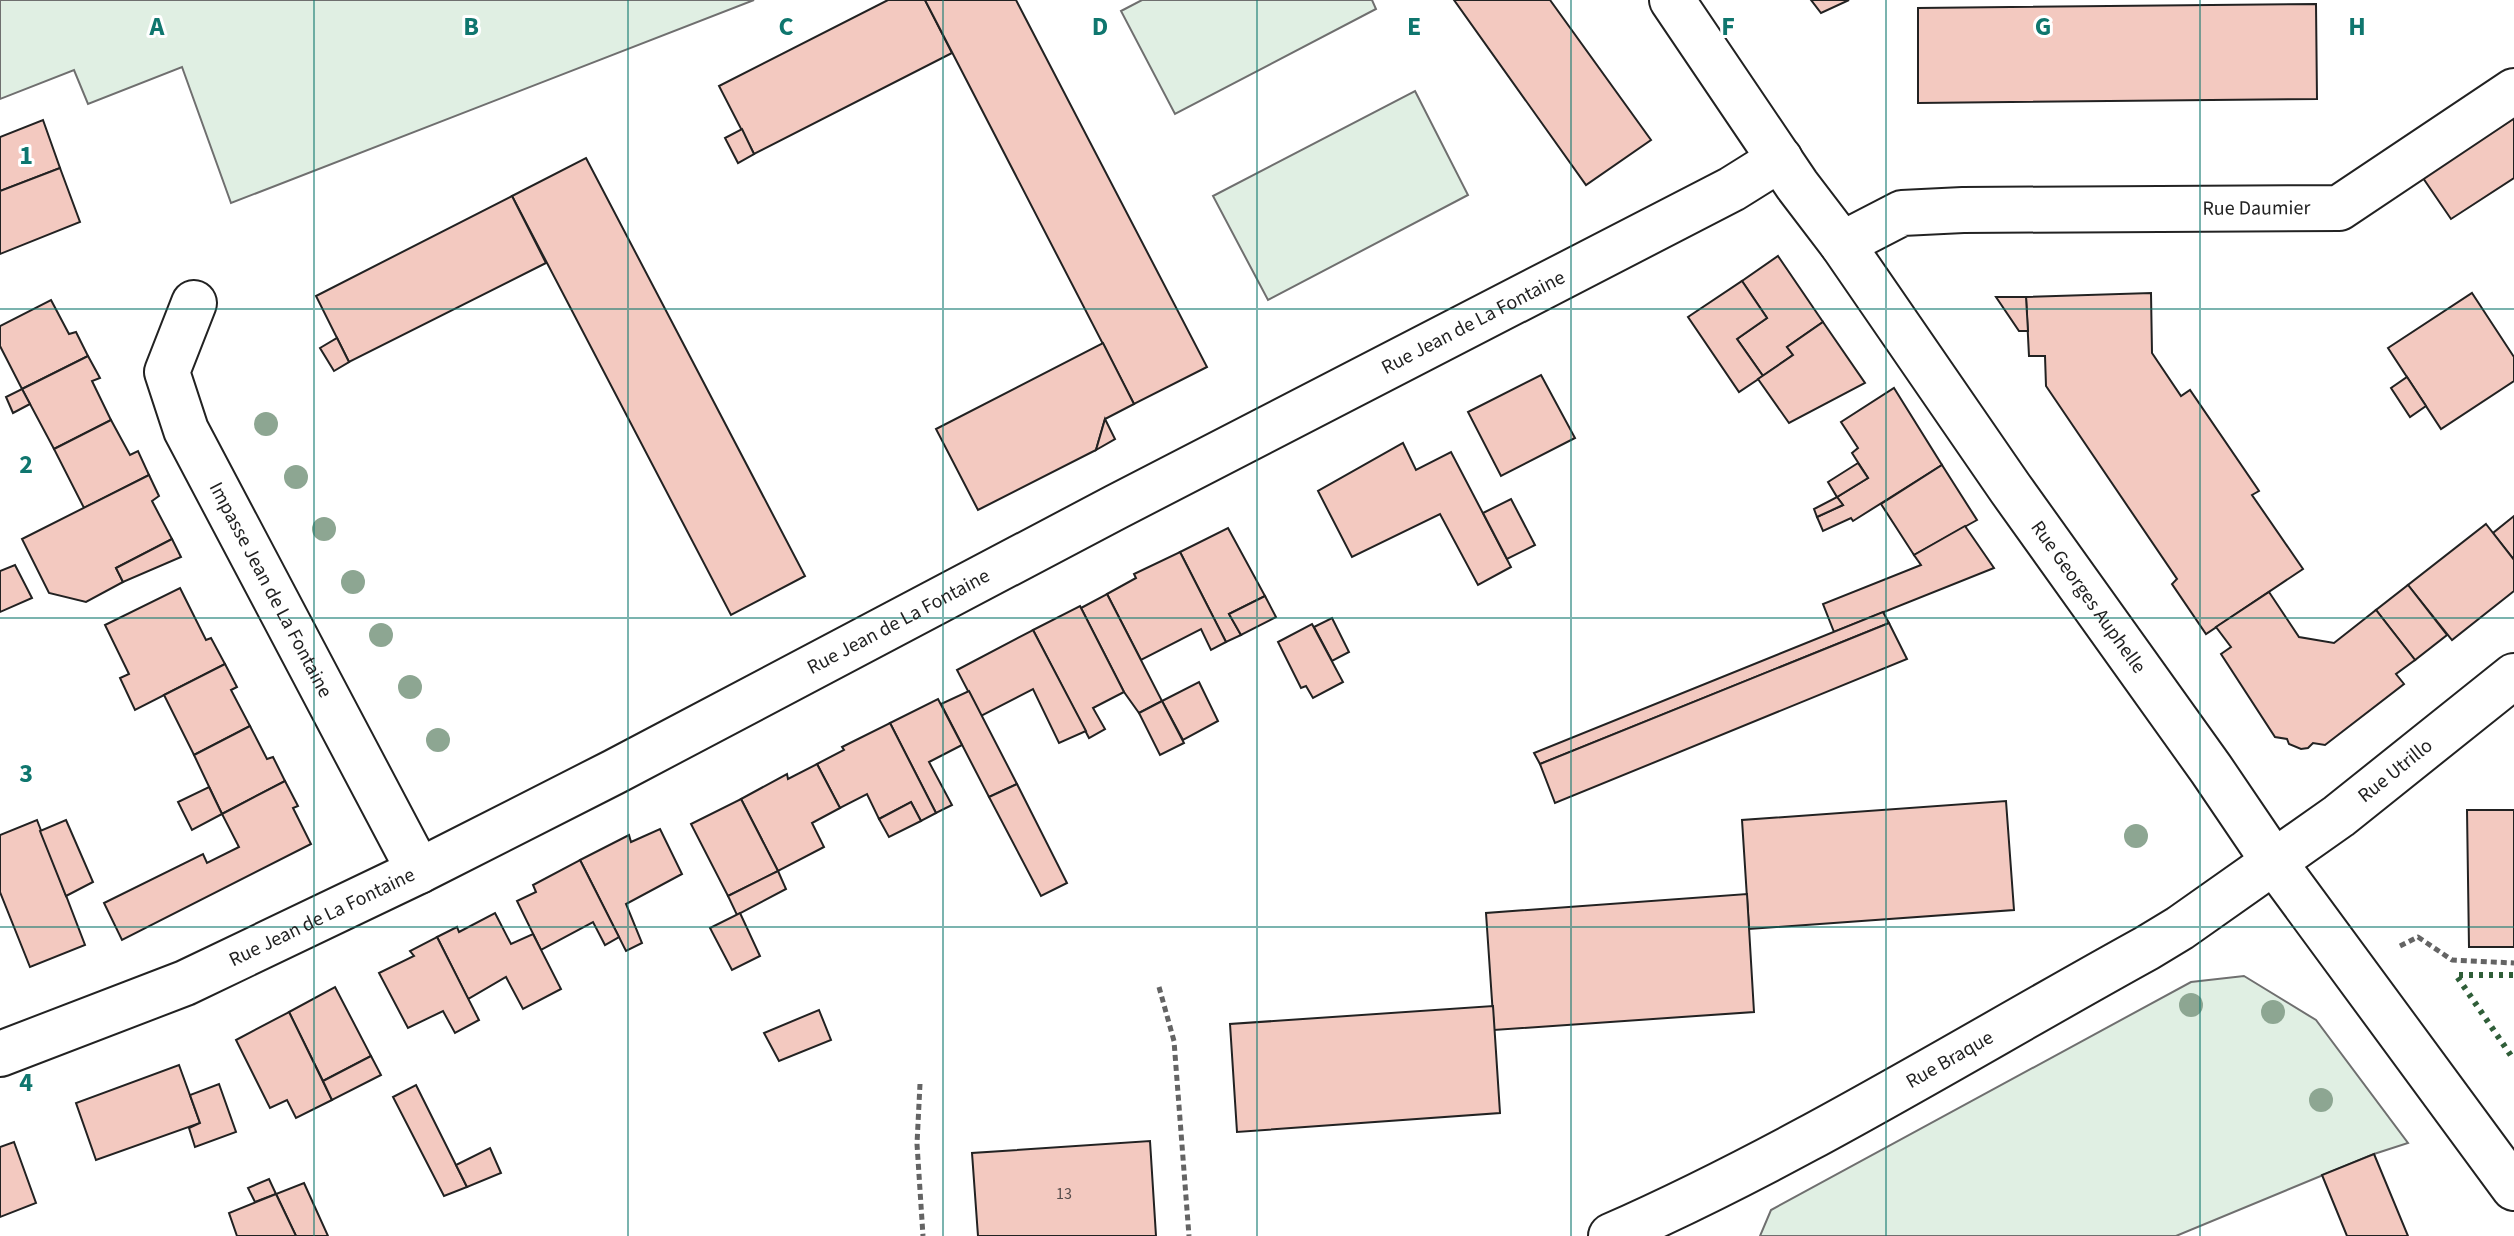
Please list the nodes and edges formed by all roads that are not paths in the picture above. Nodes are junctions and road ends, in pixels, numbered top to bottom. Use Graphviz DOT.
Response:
graph roads {
  1 [pos="1672,0"];
  2 [pos="2514,91"];
  3 [pos="1780,159"];
  4 [pos="1842,244"];
  5 [pos="194,303"];
  6 [pos="2514,676"];
  7 [pos="2274,862"];
  8 [pos="419,871"];
  9 [pos="0,1054"];
  10 [pos="2514,1188"];
  11 [pos="1611,1236"];
  1 -- 3 [label="street, Rue Georges Auphelle"];
  2 -- 4 [label="street, Rue Daumier"];
  3 -- 4 [label="street, Rue Georges Auphelle"];
  3 -- 8 [label="street, Rue Jean de La Fontaine"];
  4 -- 7 [label="street, Rue Georges Auphelle"];
  5 -- 8 [label="street, Impasse Jean de La Fontaine"];
  6 -- 7 [label="street, Rue Utrillo"];
  7 -- 10 [label="street, Rue Georges Auphelle"];
  7 -- 11 [label="street, Rue Braque"];
  8 -- 9 [label="street, Rue Jean de La Fontaine"];
}
